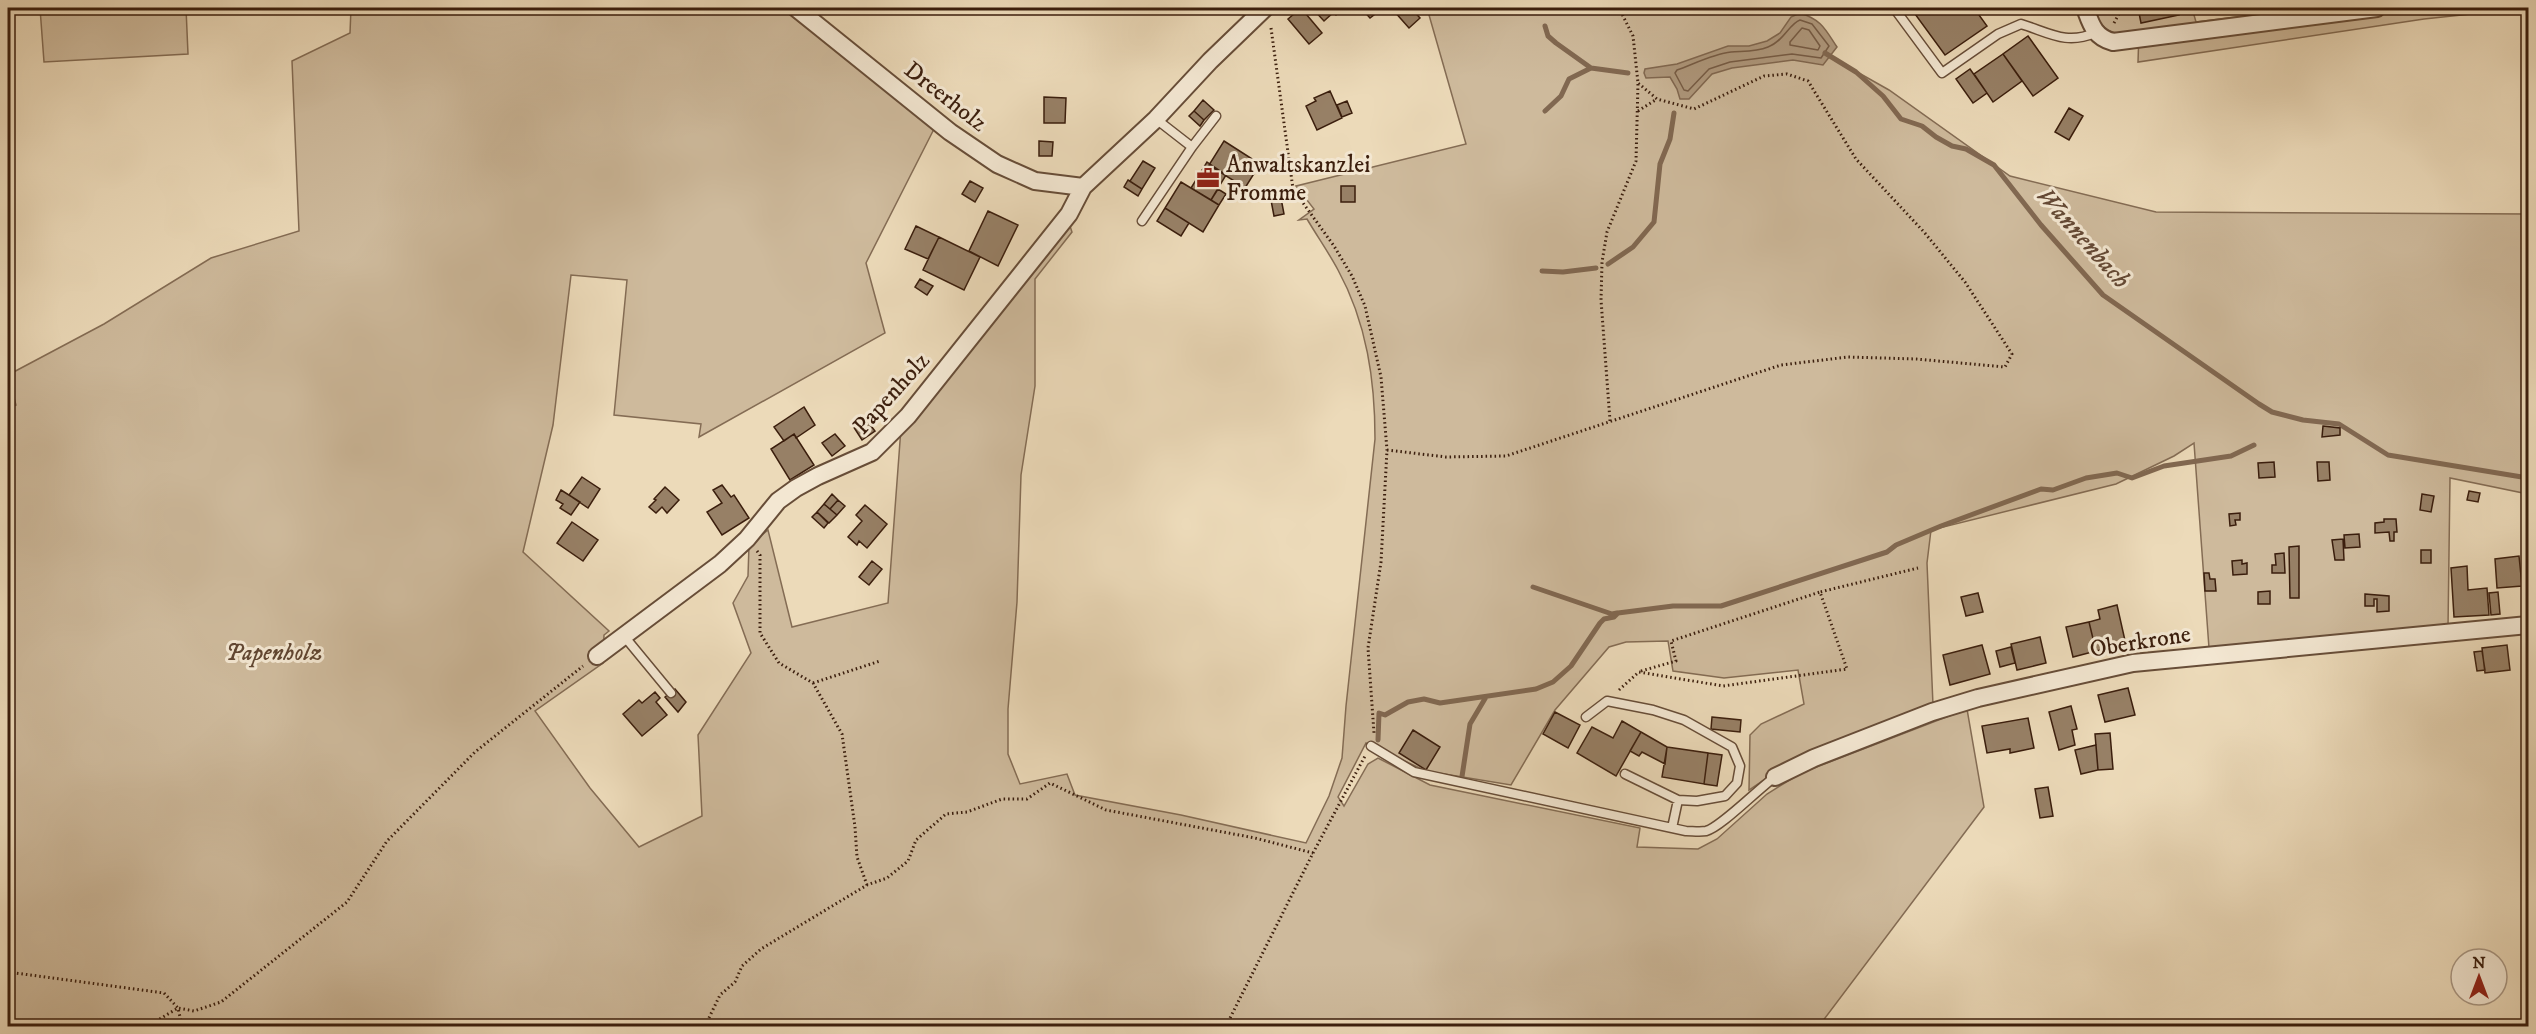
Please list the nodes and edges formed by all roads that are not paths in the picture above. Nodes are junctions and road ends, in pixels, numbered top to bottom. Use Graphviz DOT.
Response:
graph roads {
  1 [pos="796,8"];
  2 [pos="1894,8"];
  3 [pos="2085,8"];
  4 [pos="2377,8"];
  5 [pos="1268,13"];
  6 [pos="2095,33"];
  7 [pos="1216,116"];
  8 [pos="1156,119"];
  9 [pos="1192,147"];
  10 [pos="1083,187"];
  11 [pos="1142,221"];
  12 [pos="2529,625"];
  13 [pos="624,636"];
  14 [pos="597,656"];
  15 [pos="671,693"];
  16 [pos="1586,717"];
  17 [pos="1371,746"];
  18 [pos="1625,774"];
  19 [pos="1775,777"];
  20 [pos="1678,800"];
  21 [pos="1672,828"];
  1 -- 10 [label="street, Dreerholz"];
  2 -- 6 [label="lane"];
  3 -- 6 [label="street"];
  4 -- 6 [label="street"];
  5 -- 8 [label="street, Papenholz"];
  7 -- 9 [label="lane"];
  8 -- 9 [label="lane"];
  8 -- 10 [label="street, Papenholz"];
  9 -- 11 [label="lane"];
  10 -- 13 [label="street, Papenholz"];
  12 -- 19 [label="street, Oberkrone"];
  13 -- 14 [label="street, Papenholz"];
  13 -- 15 [label="lane"];
  16 -- 20 [label="lane"];
  17 -- 21 [label="lane"];
  18 -- 20 [label="lane"];
  19 -- 21 [label="lane"];
  20 -- 21 [label="lane"];
}
